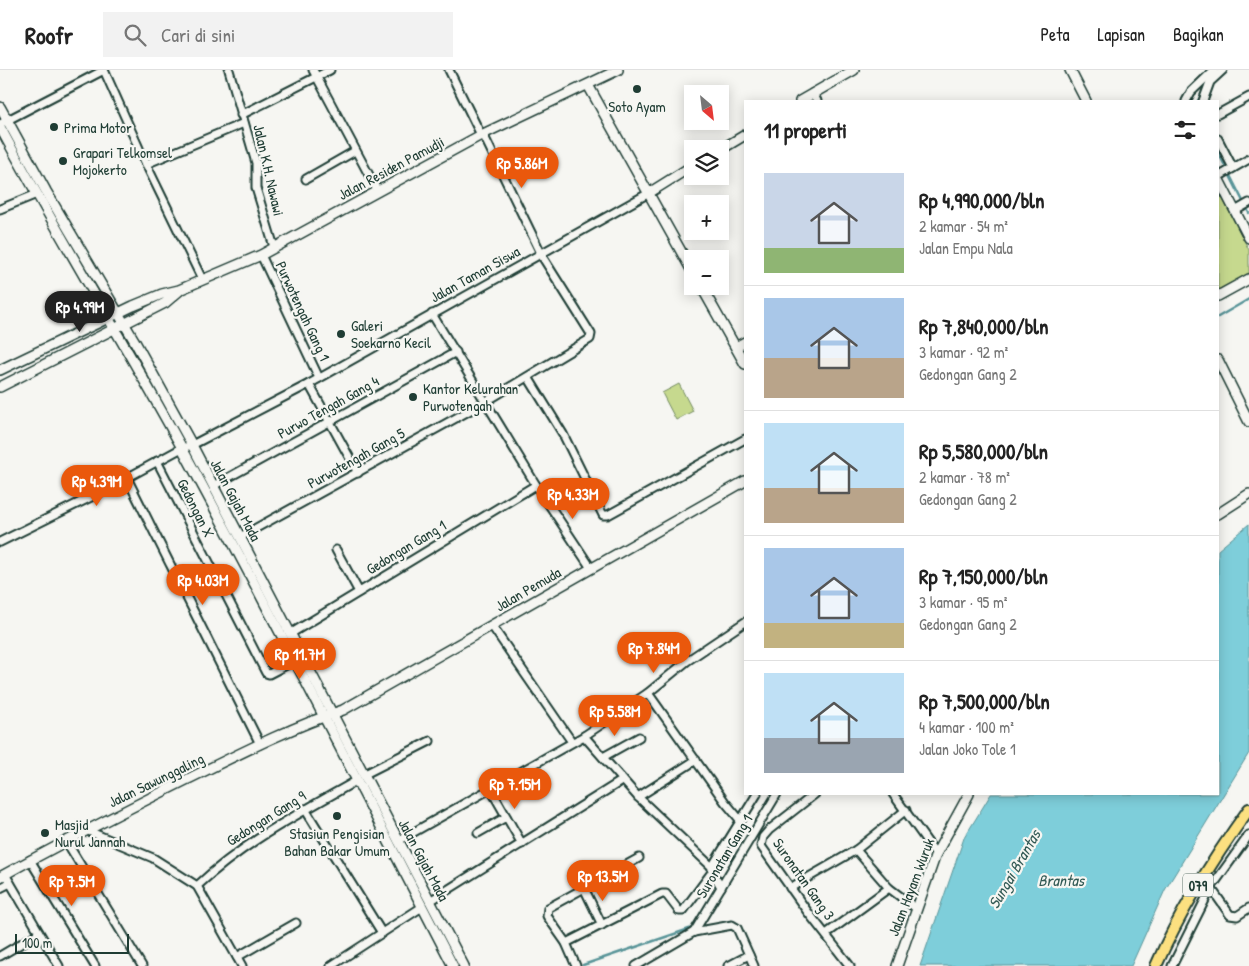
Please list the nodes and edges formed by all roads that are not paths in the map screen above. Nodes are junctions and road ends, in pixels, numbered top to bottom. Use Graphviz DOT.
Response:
graph roads {
  1 [pos="103,70"];
  2 [pos="229,70"];
  3 [pos="330,70"];
  4 [pos="449,70"];
  5 [pos="618,70"];
  6 [pos="854,70"];
  7 [pos="1070,70"];
  8 [pos="1214,70"];
  9 [pos="1223,70"];
  10 [pos="315,74"];
  11 [pos="588,85"];
  12 [pos="815,97"];
  13 [pos="1249,97"];
  14 [pos="1085,100"];
  15 [pos="1187,100"];
  16 [pos="1203,100"];
  17 [pos="0,107"];
  18 [pos="1219,113"];
  19 [pos="241,115"];
  20 [pos="244,123"];
  21 [pos="2,124"];
  22 [pos="482,134"];
  23 [pos="744,135"];
  24 [pos="1219,142"];
  25 [pos="729,144"];
  26 [pos="355,151"];
  27 [pos="1249,159"];
  28 [pos="146,164"];
  29 [pos="1230,170"];
  30 [pos="684,171"];
  31 [pos="1219,177"];
  32 [pos="306,179"];
  33 [pos="1219,179"];
  34 [pos="377,190"];
  35 [pos="649,193"];
  36 [pos="37,194"];
  37 [pos="1244,206"];
  38 [pos="0,209"];
  39 [pos="1249,238"];
  40 [pos="274,247"];
  41 [pos="540,253"];
  42 [pos="262,255"];
  43 [pos="684,256"];
  44 [pos="202,279"];
  45 [pos="1249,279"];
  46 [pos="179,290"];
  47 [pos="706,295"];
  48 [pos="1219,295"];
  49 [pos="119,313"];
  50 [pos="432,314"];
  51 [pos="110,317"];
  52 [pos="120,326"];
  53 [pos="744,343"];
  54 [pos="736,347"];
  55 [pos="456,352"];
  56 [pos="744,362"];
  57 [pos="1219,362"];
  58 [pos="0,370"];
  59 [pos="319,378"];
  60 [pos="528,378"];
  61 [pos="309,384"];
  62 [pos="0,387"];
  63 [pos="485,402"];
  64 [pos="330,422"];
  65 [pos="1249,422"];
  66 [pos="744,440"];
  67 [pos="192,445"];
  68 [pos="182,448"];
  69 [pos="156,461"];
  70 [pos="358,473"];
  71 [pos="127,478"];
  72 [pos="744,482"];
  73 [pos="536,485"];
  74 [pos="213,486"];
  75 [pos="1249,494"];
  76 [pos="1219,513"];
  77 [pos="240,537"];
  78 [pos="0,542"];
  79 [pos="336,550"];
  80 [pos="591,568"];
  81 [pos="359,592"];
  82 [pos="744,623"];
  83 [pos="492,626"];
  84 [pos="290,634"];
  85 [pos="294,661"];
  86 [pos="648,692"];
  87 [pos="327,715"];
  88 [pos="584,736"];
  89 [pos="638,737"];
  90 [pos="430,741"];
  91 [pos="572,742"];
  92 [pos="260,744"];
  93 [pos="602,756"];
  94 [pos="696,760"];
  95 [pos="362,776"];
  96 [pos="624,780"];
  97 [pos="490,788"];
  98 [pos="757,795"];
  99 [pos="776,795"];
  100 [pos="814,795"];
  101 [pos="894,795"];
  102 [pos="968,795"];
  103 [pos="638,796"];
  104 [pos="306,809"];
  105 [pos="1249,809"];
  106 [pos="906,810"];
  107 [pos="506,817"];
  108 [pos="742,821"];
  109 [pos="86,830"];
  110 [pos="478,833"];
  111 [pos="1249,835"];
  112 [pos="398,840"];
  113 [pos="66,841"];
  114 [pos="522,844"];
  115 [pos="856,850"];
  116 [pos="936,854"];
  117 [pos="639,858"];
  118 [pos="30,860"];
  119 [pos="712,870"];
  120 [pos="5,878"];
  121 [pos="197,886"];
  122 [pos="0,888"];
  123 [pos="584,888"];
  124 [pos="721,888"];
  125 [pos="790,888"];
  126 [pos="889,888"];
  127 [pos="1211,888"];
  128 [pos="426,904"];
  129 [pos="1249,908"];
  130 [pos="917,909"];
  131 [pos="296,924"];
  132 [pos="602,925"];
  133 [pos="694,932"];
  134 [pos="39,933"];
  135 [pos="382,933"];
  136 [pos="826,934"];
  137 [pos="566,943"];
  138 [pos="749,955"];
  139 [pos="0,956"];
  140 [pos="237,958"];
  141 [pos="335,965"];
  142 [pos="59,966"];
  143 [pos="96,966"];
  144 [pos="142,966"];
  145 [pos="242,966"];
  146 [pos="453,966"];
  147 [pos="464,966"];
  148 [pos="576,966"];
  149 [pos="636,966"];
  150 [pos="728,966"];
  151 [pos="754,966"];
  152 [pos="850,966"];
  153 [pos="897,966"];
  154 [pos="1156,966"];
  155 [pos="1172,966"];
  1 -- 21 [label="street"];
  1 -- 28 [label="street"];
  2 -- 19 [label="street, Jalan K.H. Nawawi"];
  3 -- 10 [label="street"];
  4 -- 22 [label="street"];
  5 -- 11 [label="main road, Jalan Residen Pamudji"];
  6 -- 12 [label="main road"];
  7 -- 14 [label="main road"];
  8 -- 15 [label="street"];
  9 -- 16 [label="street"];
  10 -- 19 [label="street"];
  10 -- 26 [label="street"];
  11 -- 22 [label="main road, Jalan Residen Pamudji"];
  11 -- 35 [label="main road"];
  13 -- 18 [label="street"];
  17 -- 21 [label="main road, Jalan Gajah Mada"];
  19 -- 20 [label="street, Jalan K.H. Nawawi"];
  20 -- 28 [label="street"];
  20 -- 40 [label="street, Jalan K.H. Nawawi"];
  21 -- 36 [label="main road, Jalan Gajah Mada"];
  21 -- 49 [label="main road, Jalan Gajah Mada"];
  22 -- 34 [label="main road, Jalan Residen Pamudji"];
  22 -- 41 [label="street"];
  23 -- 25 [label="main road"];
  24 -- 29 [label="street"];
  26 -- 32 [label="street"];
  26 -- 34 [label="street"];
  27 -- 29 [label="street"];
  28 -- 44 [label="street"];
  29 -- 31 [label="street"];
  30 -- 35 [label="main road"];
  33 -- 37 [label="main road"];
  34 -- 40 [label="main road, Jalan Residen Pamudji"];
  35 -- 41 [label="street, Jalan Taman Siswa"];
  35 -- 43 [label="main road"];
  36 -- 38 [label="street"];
  36 -- 51 [label="main road, Jalan Gajah Mada"];
  37 -- 39 [label="main road"];
  40 -- 42 [label="main road, Jalan Residen Pamudji"];
  41 -- 50 [label="street, Jalan Taman Siswa"];
  41 -- 60 [label="street, Purwotengah Gang 5"];
  42 -- 44 [label="main road, Jalan Residen Pamudji"];
  42 -- 59 [label="street, Purwotengah Gang 1"];
  44 -- 46 [label="main road, Jalan Residen Pamudji"];
  45 -- 48 [label="main road"];
  46 -- 49 [label="main road, Jalan Residen Pamudji"];
  46 -- 52 [label="main road, Jalan Residen Pamudji"];
  47 -- 54 [label="main road"];
  49 -- 51 [label="main road, Jalan Residen Pamudji"];
  49 -- 52 [label="main road, Jalan Gajah Mada"];
  50 -- 55 [label="street"];
  50 -- 59 [label="street, Jalan Taman Siswa"];
  51 -- 52 [label="main road, Jalan Gajah Mada"];
  51 -- 58 [label="main road, Jalan Residen Pamudji"];
  52 -- 62 [label="main road, Jalan Residen Pamudji"];
  52 -- 67 [label="main road, Jalan Gajah Mada"];
  52 -- 68 [label="main road, Jalan Gajah Mada"];
  53 -- 54 [label="main road"];
  54 -- 56 [label="main road"];
  55 -- 63 [label="street"];
  55 -- 64 [label="street, Purwo Tengah Gang 4"];
  57 -- 65 [label="main road"];
  59 -- 61 [label="street, Jalan Taman Siswa"];
  60 -- 63 [label="street, Purwotengah Gang 5"];
  60 -- 66 [label="street"];
  61 -- 64 [label="street"];
  61 -- 67 [label="street, Jalan Taman Siswa"];
  63 -- 70 [label="street, Purwotengah Gang 5"];
  63 -- 73 [label="street"];
  64 -- 70 [label="street"];
  64 -- 74 [label="street, Purwo Tengah Gang 4"];
  67 -- 68 [label="street, Jalan Taman Siswa"];
  67 -- 74 [label="main road, Jalan Gajah Mada"];
  68 -- 69 [label="street, Jalan Taman Siswa"];
  68 -- 85 [label="main road, Jalan Gajah Mada"];
  69 -- 71 [label="street, Jalan Taman Siswa"];
  69 -- 85 [label="street, Gedongan X"];
  70 -- 77 [label="street, Purwotengah Gang 5"];
  71 -- 78 [label="street, Jalan Taman Siswa"];
  71 -- 92 [label="street"];
  72 -- 80 [label="main road, Jalan Pemuda"];
  73 -- 80 [label="street"];
  73 -- 81 [label="street, Gedongan Gang 1"];
  74 -- 77 [label="main road, Jalan Gajah Mada"];
  75 -- 76 [label="main road"];
  77 -- 84 [label="main road, Jalan Gajah Mada"];
  79 -- 81 [label="street"];
  80 -- 83 [label="main road, Jalan Pemuda"];
  81 -- 84 [label="street, Gedongan Gang 1"];
  82 -- 86 [label="street"];
  83 -- 87 [label="main road, Jalan Pemuda"];
  83 -- 91 [label="street"];
  84 -- 87 [label="main road, Jalan Gajah Mada"];
  85 -- 87 [label="main road, Jalan Gajah Mada"];
  86 -- 88 [label="street"];
  86 -- 94 [label="street"];
  87 -- 92 [label="main road, Jalan Sawunggaling"];
  87 -- 95 [label="main road, Jalan Gajah Mada"];
  88 -- 91 [label="street"];
  88 -- 93 [label="street"];
  89 -- 93 [label="street"];
  90 -- 95 [label="street, Gedongan Gang 9"];
  91 -- 97 [label="street"];
  92 -- 109 [label="main road, Jalan Sawunggaling"];
  93 -- 96 [label="street"];
  94 -- 103 [label="street"];
  94 -- 108 [label="street"];
  95 -- 104 [label="street, Gedongan Gang 9"];
  95 -- 112 [label="main road, Jalan Gajah Mada"];
  95 -- 128 [label="main road, Jalan Gajah Mada"];
  96 -- 103 [label="street"];
  96 -- 114 [label="street"];
  97 -- 107 [label="street"];
  97 -- 112 [label="street"];
  98 -- 108 [label="street"];
  99 -- 124 [label="street, Suronatan Gang 1"];
  100 -- 125 [label="street, Suronatan Gang 3"];
  101 -- 106 [label="street"];
  102 -- 116 [label="main road, Jalan Hayam Wuruk"];
  103 -- 119 [label="street"];
  104 -- 121 [label="street, Gedongan Gang 9"];
  104 -- 135 [label="street"];
  105 -- 154 [label="main road, 079"];
  106 -- 115 [label="street"];
  106 -- 116 [label="street"];
  107 -- 110 [label="street"];
  107 -- 114 [label="street"];
  108 -- 119 [label="street"];
  109 -- 113 [label="main road, Jalan Sawunggaling"];
  109 -- 121 [label="street"];
  111 -- 127 [label="street"];
  112 -- 128 [label="main road, Jalan Gajah Mada"];
  113 -- 118 [label="main road, Jalan Sawunggaling"];
  113 -- 144 [label="street"];
  114 -- 128 [label="street"];
  115 -- 125 [label="street"];
  115 -- 126 [label="street"];
  116 -- 130 [label="main road, Jalan Hayam Wuruk"];
  117 -- 123 [label="street"];
  118 -- 120 [label="main road, Jalan Sawunggaling"];
  118 -- 143 [label="street"];
  119 -- 124 [label="street"];
  119 -- 132 [label="street"];
  120 -- 122 [label="street"];
  120 -- 134 [label="street"];
  121 -- 140 [label="street"];
  123 -- 132 [label="street"];
  123 -- 137 [label="street"];
  124 -- 133 [label="street, Suronatan Gang 1"];
  125 -- 136 [label="street, Suronatan Gang 3"];
  126 -- 130 [label="street"];
  126 -- 136 [label="street"];
  127 -- 129 [label="street"];
  127 -- 155 [label="street"];
  128 -- 135 [label="street"];
  128 -- 146 [label="main road, Jalan Gajah Mada"];
  128 -- 147 [label="main road, Jalan Gajah Mada"];
  130 -- 153 [label="main road, Jalan Hayam Wuruk"];
  131 -- 140 [label="street"];
  132 -- 137 [label="street"];
  133 -- 138 [label="street"];
  133 -- 149 [label="street"];
  134 -- 139 [label="street"];
  134 -- 142 [label="street"];
  135 -- 141 [label="street"];
  136 -- 152 [label="street, Suronatan Gang 3"];
  137 -- 148 [label="street"];
  138 -- 150 [label="street"];
  138 -- 151 [label="street"];
  140 -- 145 [label="street"];
}
